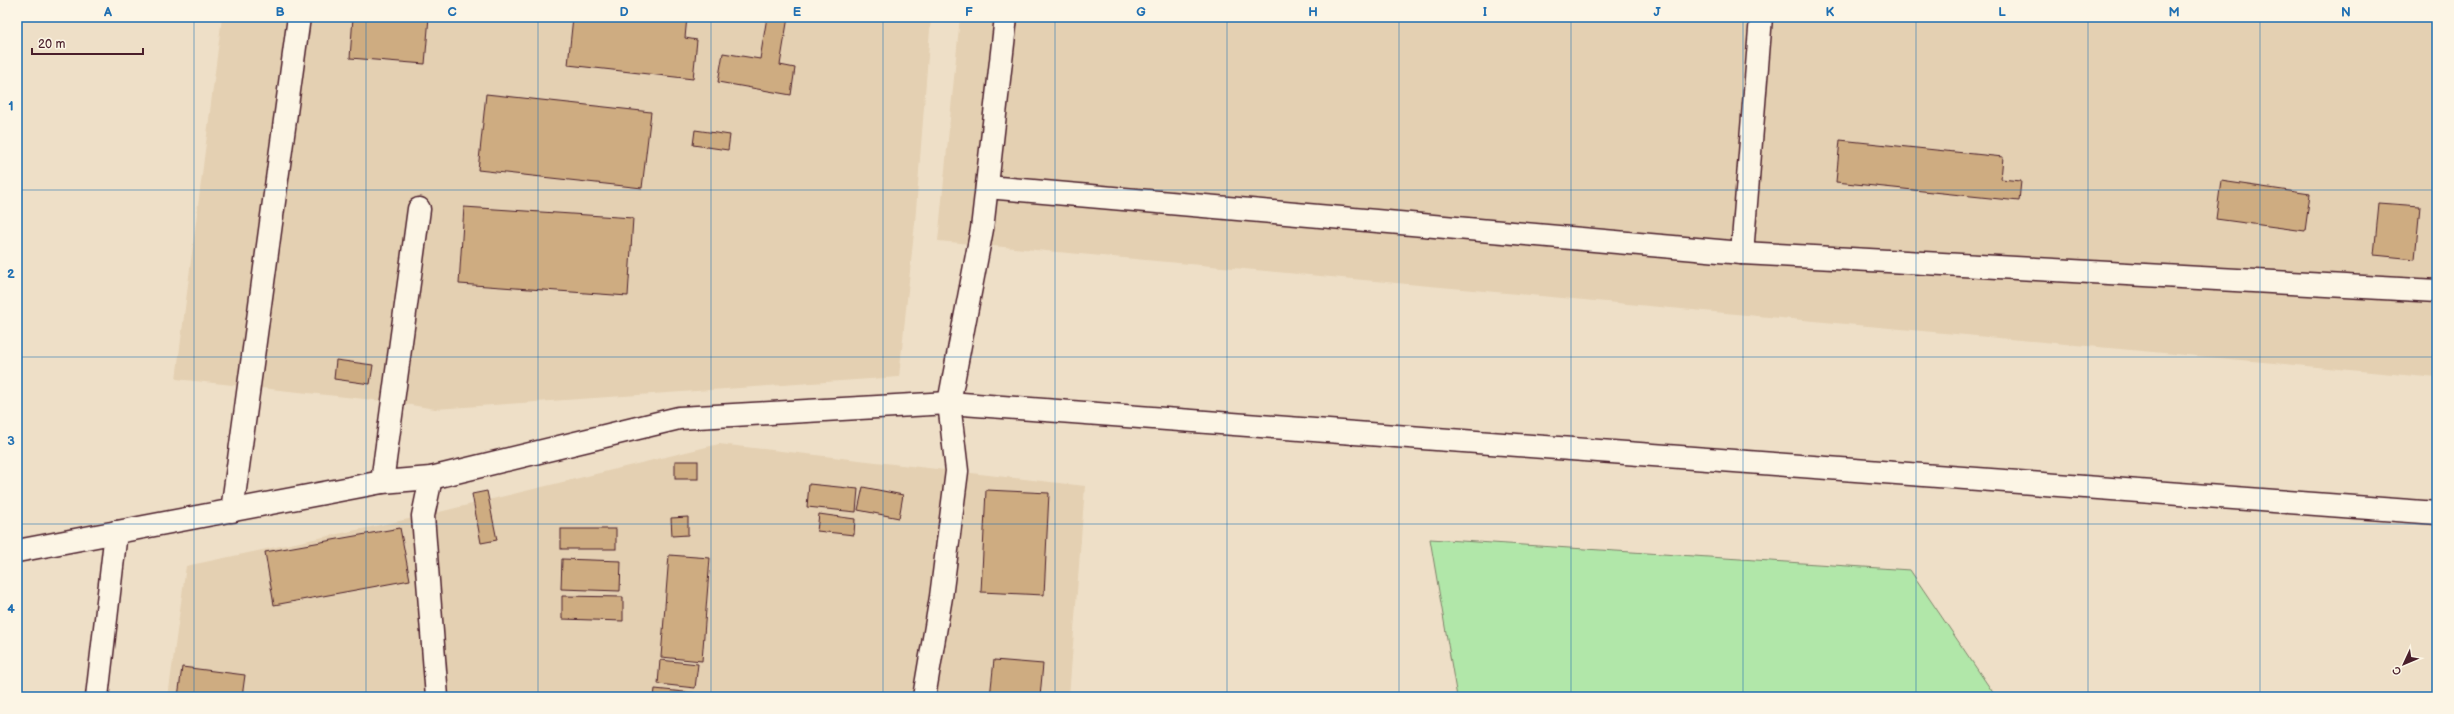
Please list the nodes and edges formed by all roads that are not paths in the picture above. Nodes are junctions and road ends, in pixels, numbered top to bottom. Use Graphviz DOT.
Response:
graph roads {
  1 [pos="299,17"];
  2 [pos="1006,17"];
  3 [pos="1761,17"];
  4 [pos="987,187"];
  5 [pos="419,209"];
  6 [pos="1742,253"];
  7 [pos="2437,291"];
  8 [pos="949,403"];
  9 [pos="431,478"];
  10 [pos="382,482"];
  11 [pos="232,511"];
  12 [pos="2437,513"];
  13 [pos="116,532"];
  14 [pos="17,551"];
  15 [pos="97,697"];
  16 [pos="437,697"];
  17 [pos="924,697"];
  1 -- 11 [label="lane"];
  2 -- 4 [label="lane"];
  3 -- 6 [label="lane"];
  4 -- 6 [label="lane"];
  4 -- 8 [label="lane"];
  5 -- 10 [label="lane"];
  6 -- 7 [label="lane"];
  8 -- 9 [label="lane"];
  8 -- 12 [label="lane"];
  8 -- 17 [label="lane"];
  9 -- 10 [label="lane"];
  9 -- 16 [label="lane"];
  10 -- 11 [label="lane"];
  11 -- 13 [label="lane"];
  13 -- 14 [label="lane"];
  13 -- 15 [label="lane"];
}
